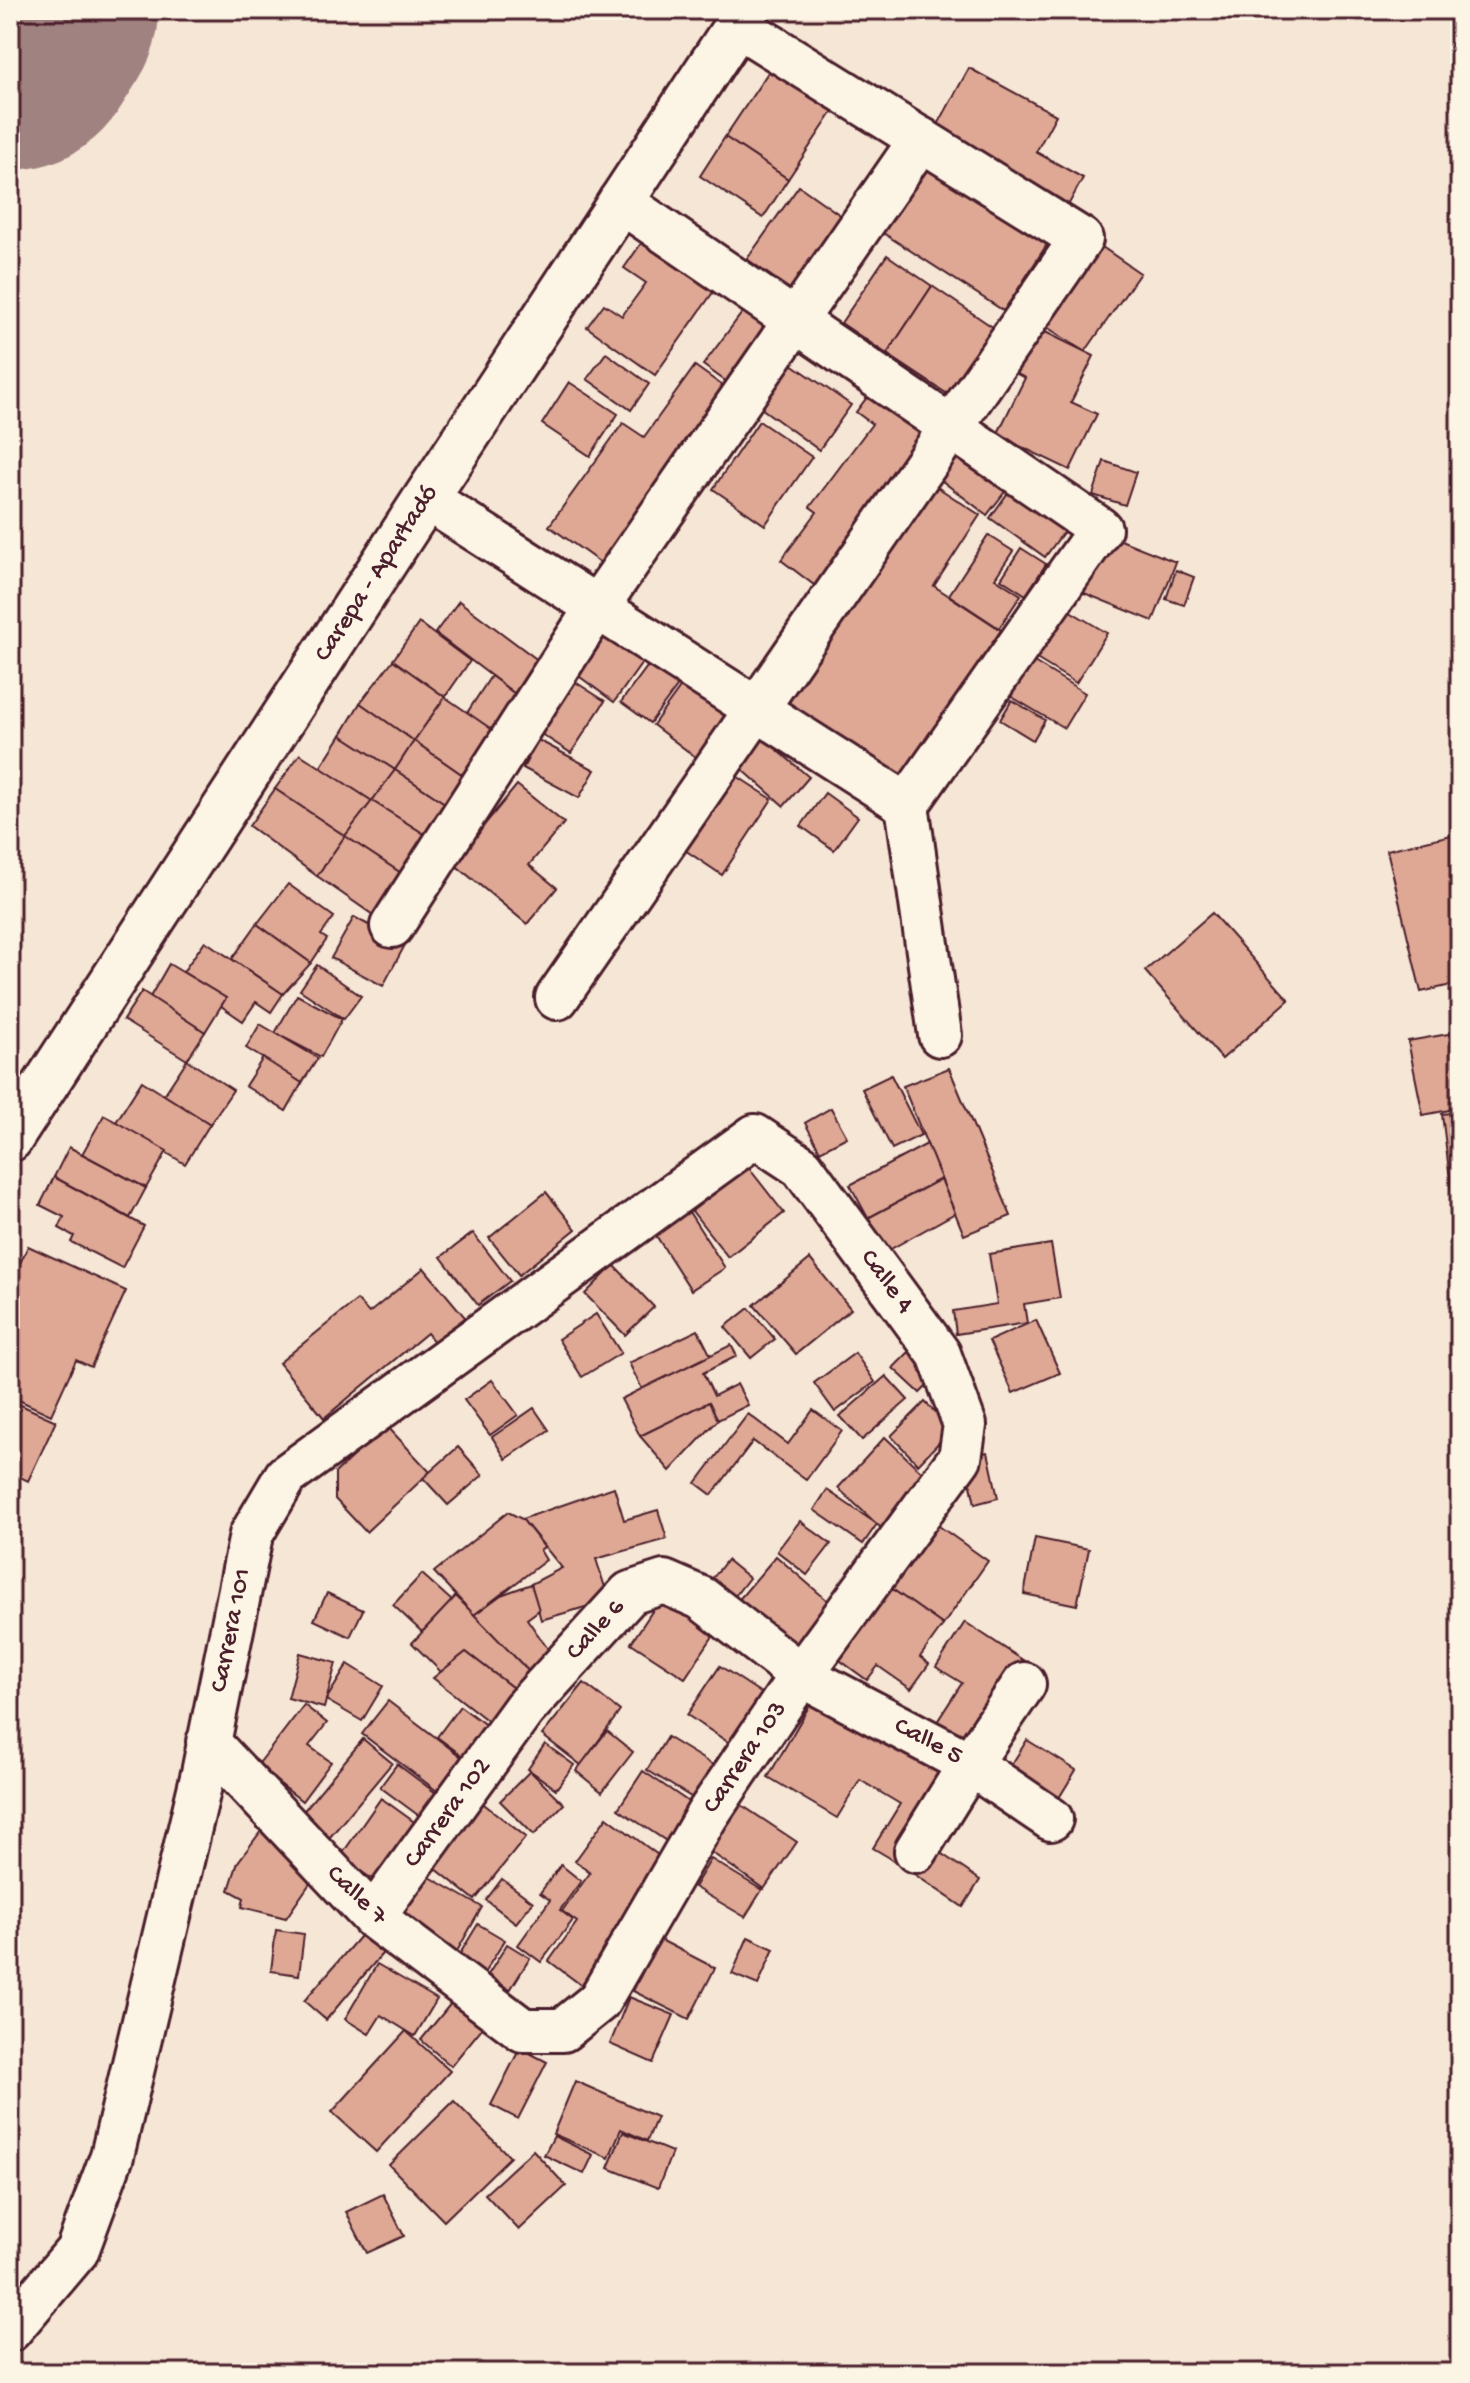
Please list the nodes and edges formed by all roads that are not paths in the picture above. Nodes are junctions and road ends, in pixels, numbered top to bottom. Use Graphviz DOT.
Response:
graph roads {
  1 [pos="742,18"];
  2 [pos="921,139"];
  3 [pos="620,201"];
  4 [pos="795,321"];
  5 [pos="951,427"];
  6 [pos="426,498"];
  7 [pos="597,607"];
  8 [pos="756,709"];
  9 [pos="907,805"];
  10 [pos="392,926"];
  11 [pos="557,998"];
  12 [pos="940,1035"];
  13 [pos="755,1136"];
  14 [pos="10,1139"];
  15 [pos="960,1458"];
  16 [pos="801,1675"];
  17 [pos="1024,1684"];
  18 [pos="524,1709"];
  19 [pos="208,1742"];
  20 [pos="970,1764"];
  21 [pos="1051,1819"];
  22 [pos="916,1851"];
  23 [pos="373,1917"];
  24 [pos="523,2030"];
  25 [pos="10,2330"];
  1 -- 2 [label="street"];
  1 -- 3 [label="main road, Carepa - Apartadó"];
  2 -- 4 [label="street"];
  2 -- 5 [label="street"];
  3 -- 4 [label="street"];
  3 -- 6 [label="main road, Carepa - Apartadó"];
  4 -- 5 [label="street"];
  4 -- 7 [label="street"];
  5 -- 8 [label="street"];
  5 -- 9 [label="street"];
  6 -- 7 [label="street"];
  6 -- 14 [label="main road, Carepa - Apartadó"];
  7 -- 8 [label="street"];
  7 -- 10 [label="street"];
  8 -- 9 [label="street"];
  8 -- 11 [label="street"];
  9 -- 12 [label="street"];
  13 -- 15 [label="street, Calle 4"];
  13 -- 19 [label="street, Carrera 101"];
  15 -- 16 [label="street, Carrera 103"];
  16 -- 18 [label="street, Calle 6"];
  16 -- 20 [label="street, Calle 5"];
  16 -- 24 [label="street, Carrera 103"];
  17 -- 20 [label="street"];
  18 -- 23 [label="street, Carrera 102"];
  19 -- 23 [label="street, Calle 7"];
  19 -- 25 [label="street, Carrera 101"];
  20 -- 21 [label="street, Calle 5"];
  20 -- 22 [label="street"];
  23 -- 24 [label="street, Calle 7"];
}
